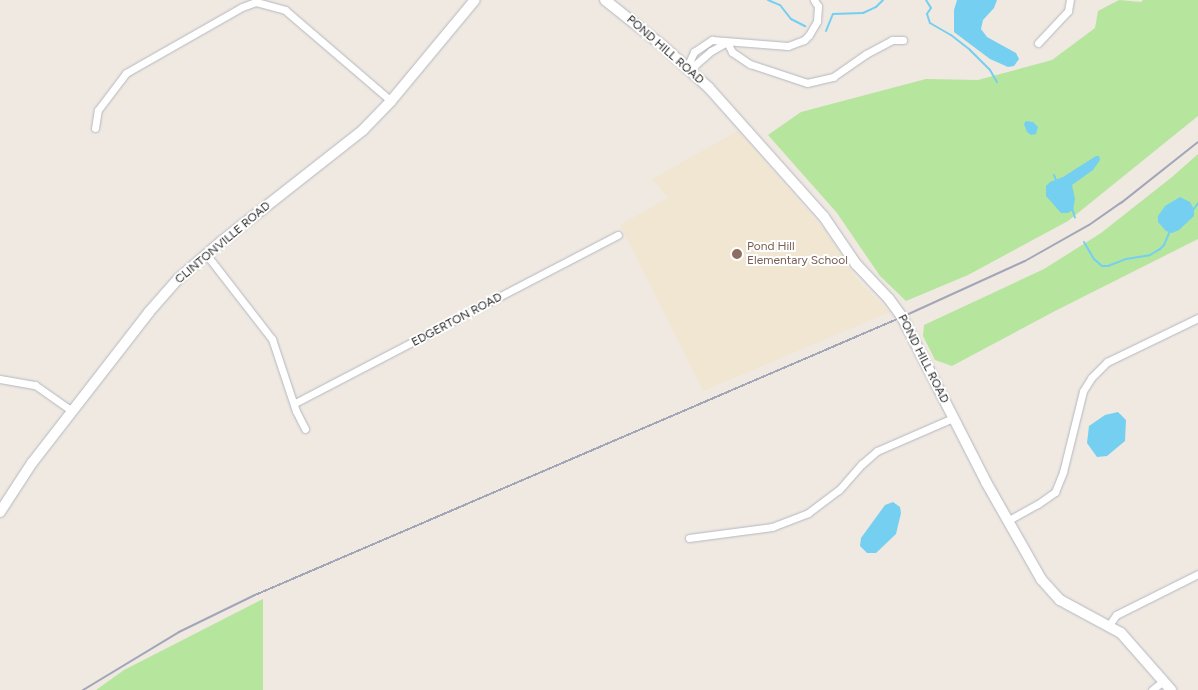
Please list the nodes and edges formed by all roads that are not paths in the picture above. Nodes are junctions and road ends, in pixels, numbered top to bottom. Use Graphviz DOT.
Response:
graph roads {
  1 [pos="475,0"];
  2 [pos="605,0"];
  3 [pos="814,0"];
  4 [pos="1070,0"];
  5 [pos="903,40"];
  6 [pos="727,42"];
  7 [pos="1038,43"];
  8 [pos="687,67"];
  9 [pos="391,101"];
  10 [pos="95,128"];
  11 [pos="618,235"];
  12 [pos="206,254"];
  13 [pos="1198,318"];
  14 [pos="0,379"];
  15 [pos="295,403"];
  16 [pos="72,411"];
  17 [pos="953,418"];
  18 [pos="305,429"];
  19 [pos="0,512"];
  20 [pos="1007,521"];
  21 [pos="689,538"];
  22 [pos="1198,574"];
  23 [pos="1109,625"];
  24 [pos="1162,681"];
  25 [pos="1152,690"];
  26 [pos="1171,690"];
  1 -- 9 [label="street, CLINTONVILLE ROAD"];
  2 -- 8 [label="street, POND HILL ROAD"];
  3 -- 6 [label="street"];
  4 -- 7 [label="street"];
  5 -- 6 [label="street"];
  6 -- 8 [label="street"];
  8 -- 17 [label="street, POND HILL ROAD"];
  9 -- 10 [label="street"];
  9 -- 12 [label="street, CLINTONVILLE ROAD"];
  11 -- 15 [label="street, EDGERTON ROAD"];
  12 -- 15 [label="street"];
  12 -- 16 [label="street, CLINTONVILLE ROAD"];
  13 -- 20 [label="street"];
  14 -- 16 [label="street"];
  15 -- 18 [label="street"];
  16 -- 19 [label="street, CLINTONVILLE ROAD"];
  17 -- 20 [label="street, POND HILL ROAD"];
  17 -- 21 [label="street"];
  20 -- 23 [label="street, POND HILL ROAD"];
  22 -- 23 [label="street"];
  23 -- 24 [label="street, POND HILL ROAD"];
  24 -- 25 [label="street"];
  24 -- 26 [label="street, POND HILL ROAD"];
}
